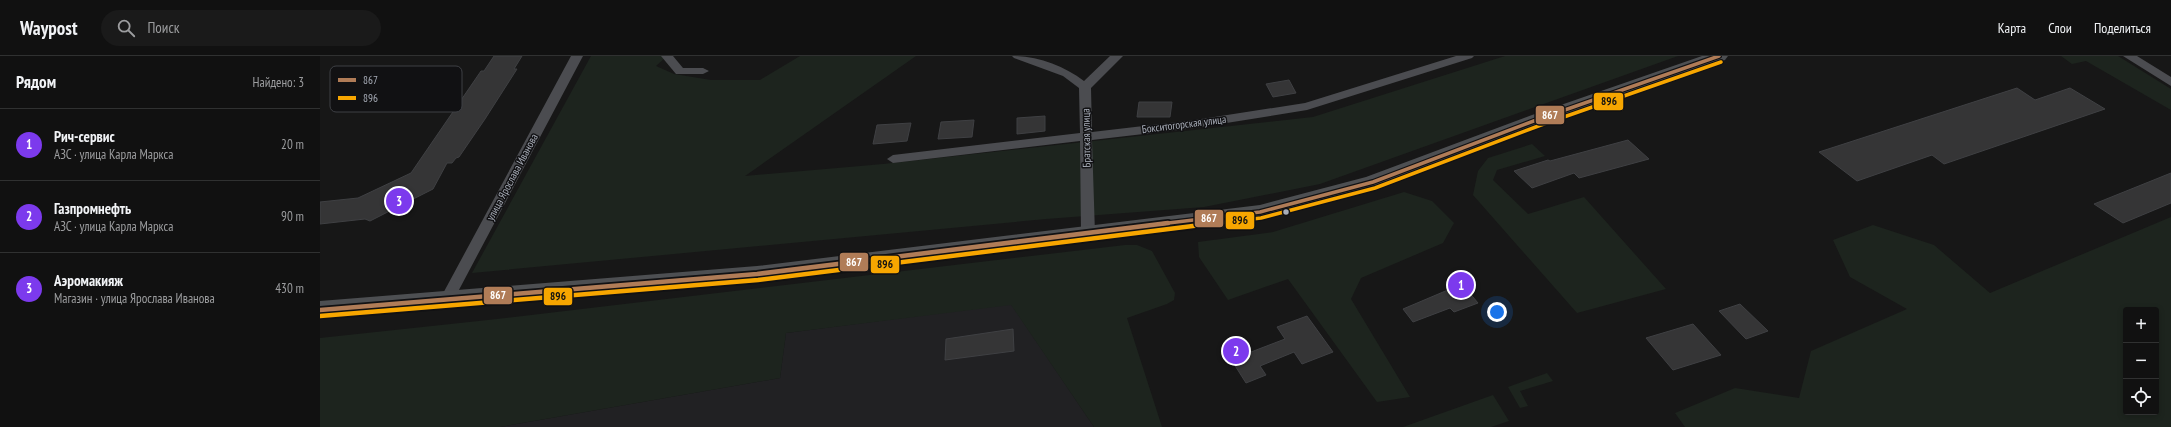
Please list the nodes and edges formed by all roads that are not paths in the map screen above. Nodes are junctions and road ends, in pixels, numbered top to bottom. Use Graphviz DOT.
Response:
graph roads {
  1 [pos="577,56"];
  2 [pos="667,56"];
  3 [pos="1018,56"];
  4 [pos="1117,56"];
  5 [pos="1468,56"];
  6 [pos="1719,56"];
  7 [pos="2129,56"];
  8 [pos="703,71"];
  9 [pos="2171,82"];
  10 [pos="1085,87"];
  11 [pos="1086,136"];
  12 [pos="893,159"];
  13 [pos="1088,234"];
  14 [pos="447,299"];
  15 [pos="320,310"];
  1 -- 14 [label="street, улица Ярослава Иванова"];
  2 -- 8 [label="street"];
  3 -- 10 [label="street"];
  4 -- 10 [label="street"];
  5 -- 11 [label="street, Бокситогорская улица"];
  6 -- 13 [label="main road"];
  7 -- 9 [label="street"];
  10 -- 11 [label="street, Братская улица"];
  11 -- 12 [label="street, Бокситогорская улица"];
  11 -- 13 [label="street, Братская улица"];
  13 -- 14 [label="main road"];
  14 -- 15 [label="main road"];
}
